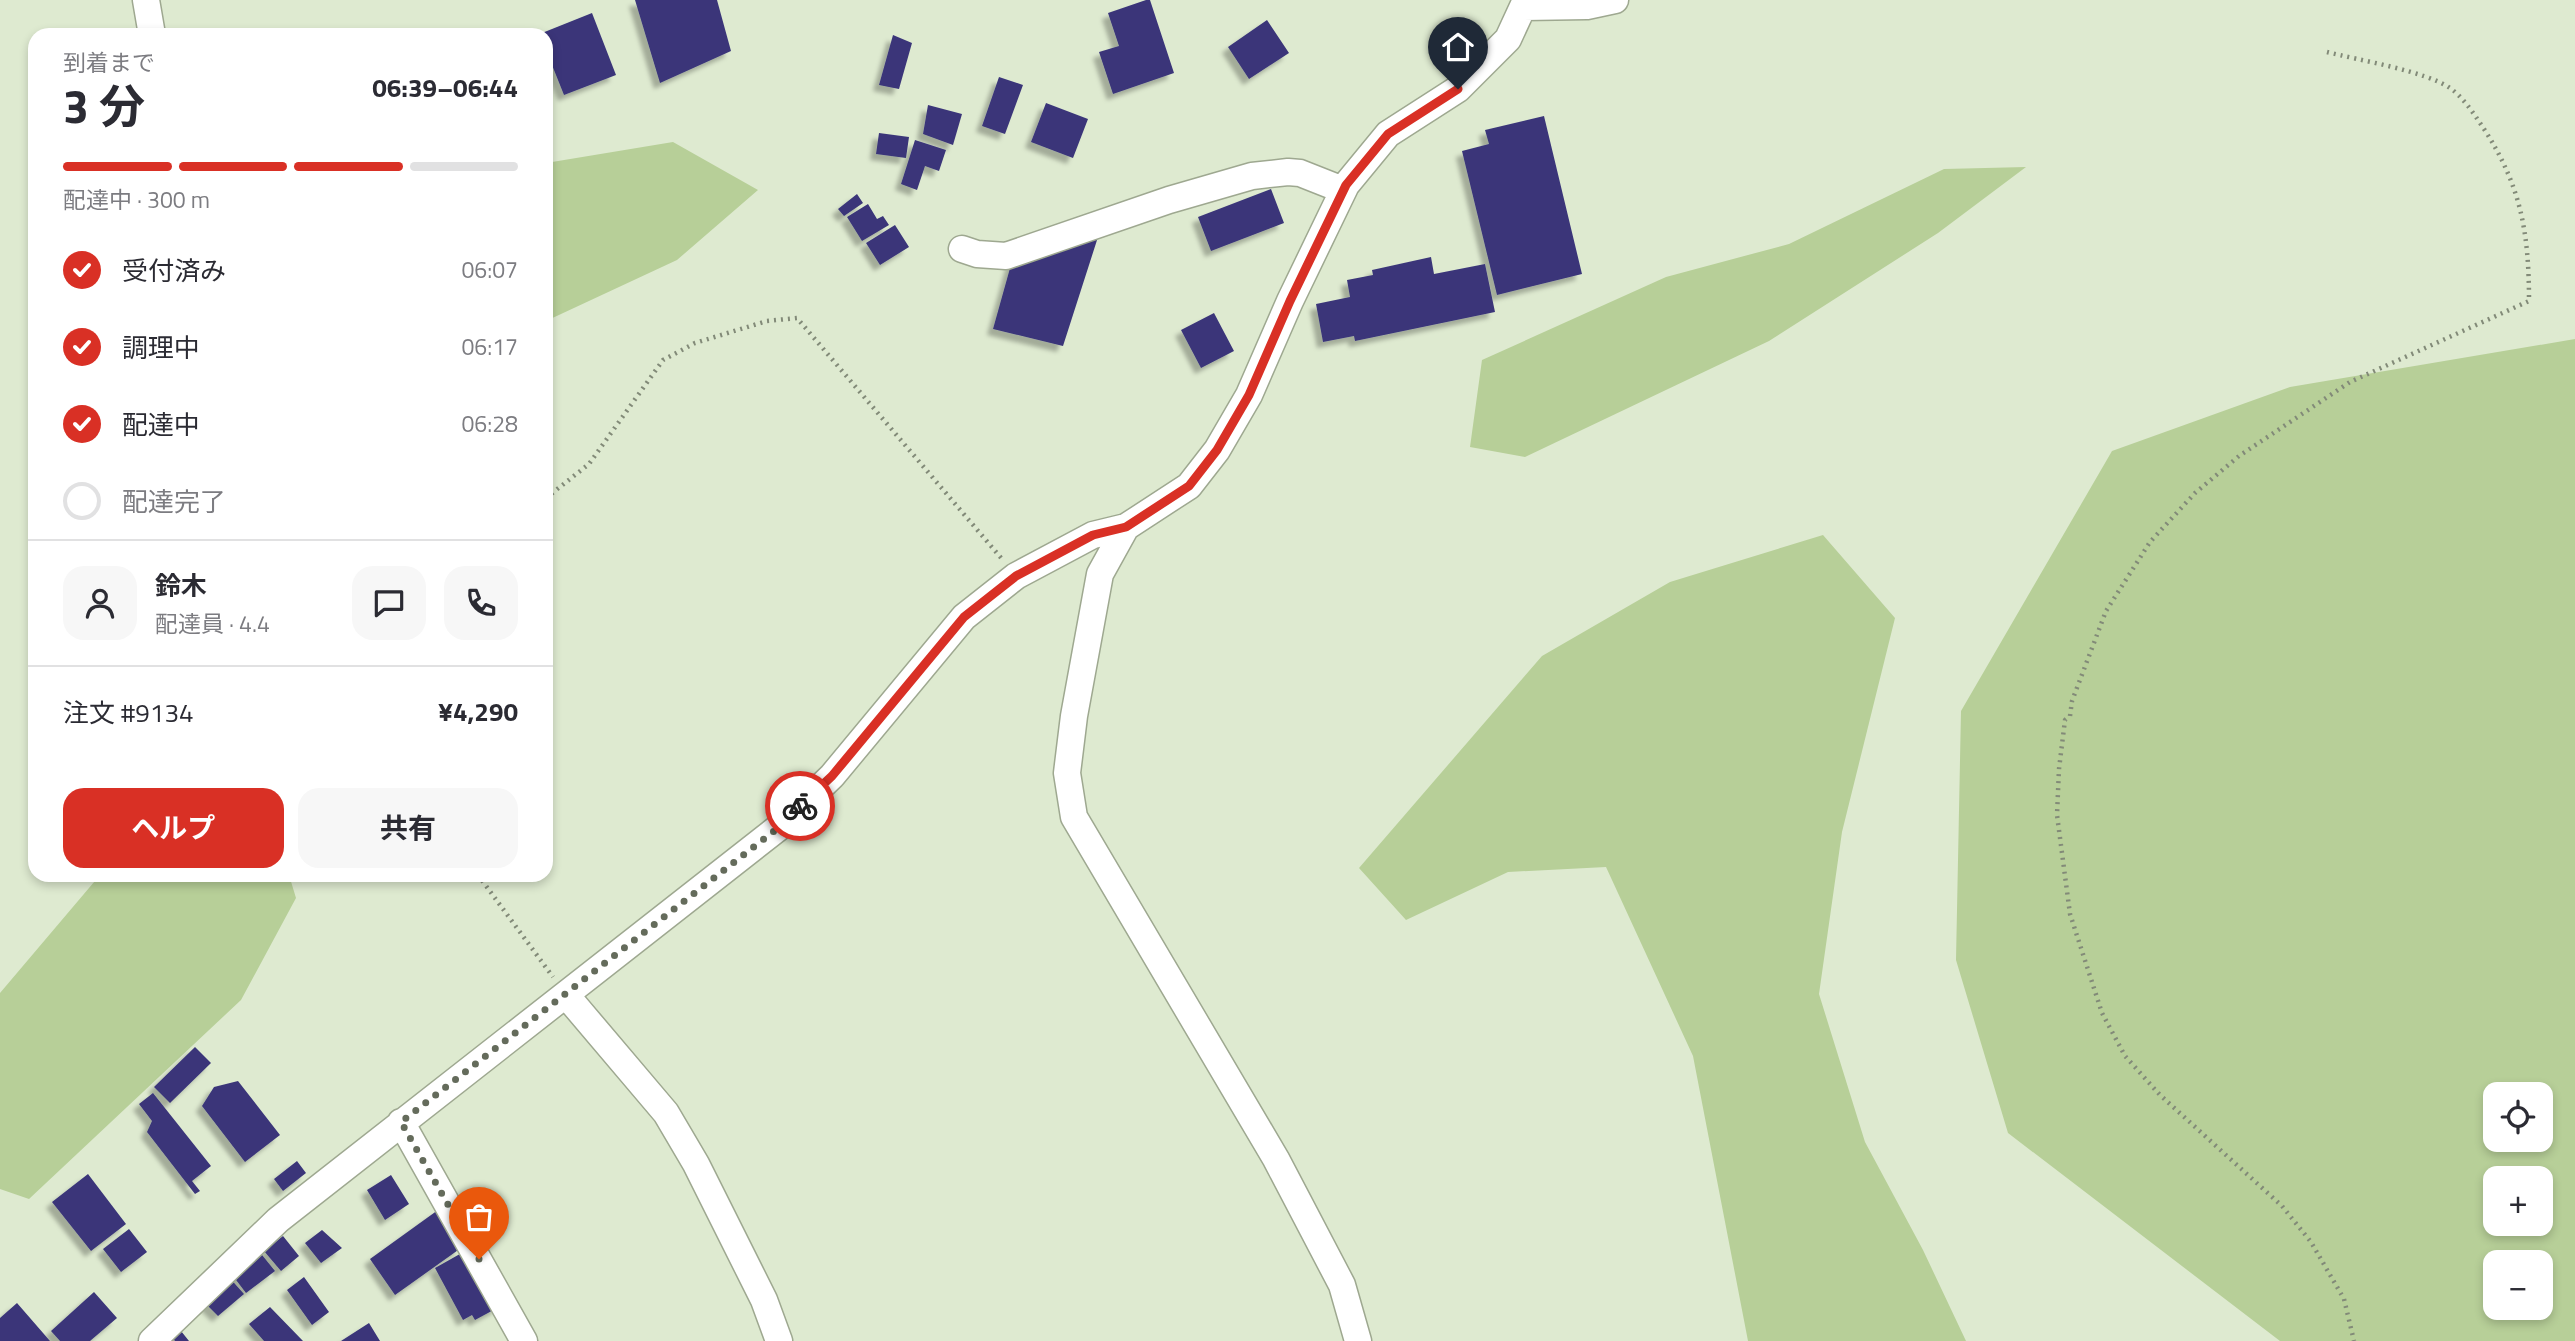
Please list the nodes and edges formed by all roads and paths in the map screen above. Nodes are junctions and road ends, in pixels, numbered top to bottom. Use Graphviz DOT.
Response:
graph roads {
  1 [pos="146,0"];
  2 [pos="1615,0"];
  3 [pos="1525,4"];
  4 [pos="151,28"];
  5 [pos="2327,52"];
  6 [pos="1343,190"];
  7 [pos="962,248"];
  8 [pos="553,492"];
  9 [pos="1126,527"];
  10 [pos="1016,576"];
  11 [pos="483,882"];
  12 [pos="566,995"];
  13 [pos="401,1122"];
  14 [pos="152,1341"];
  15 [pos="524,1341"];
  16 [pos="779,1341"];
  17 [pos="1358,1341"];
  18 [pos="2354,1341"];
  1 -- 4 [label="street"];
  2 -- 3 [label="street"];
  3 -- 6 [label="street"];
  5 -- 18 [label="path"];
  6 -- 7 [label="street"];
  6 -- 9 [label="street"];
  8 -- 10 [label="path"];
  9 -- 10 [label="street"];
  9 -- 17 [label="street"];
  10 -- 12 [label="street"];
  11 -- 12 [label="path"];
  12 -- 13 [label="street"];
  12 -- 16 [label="street"];
  13 -- 14 [label="street"];
  13 -- 15 [label="street"];
}
